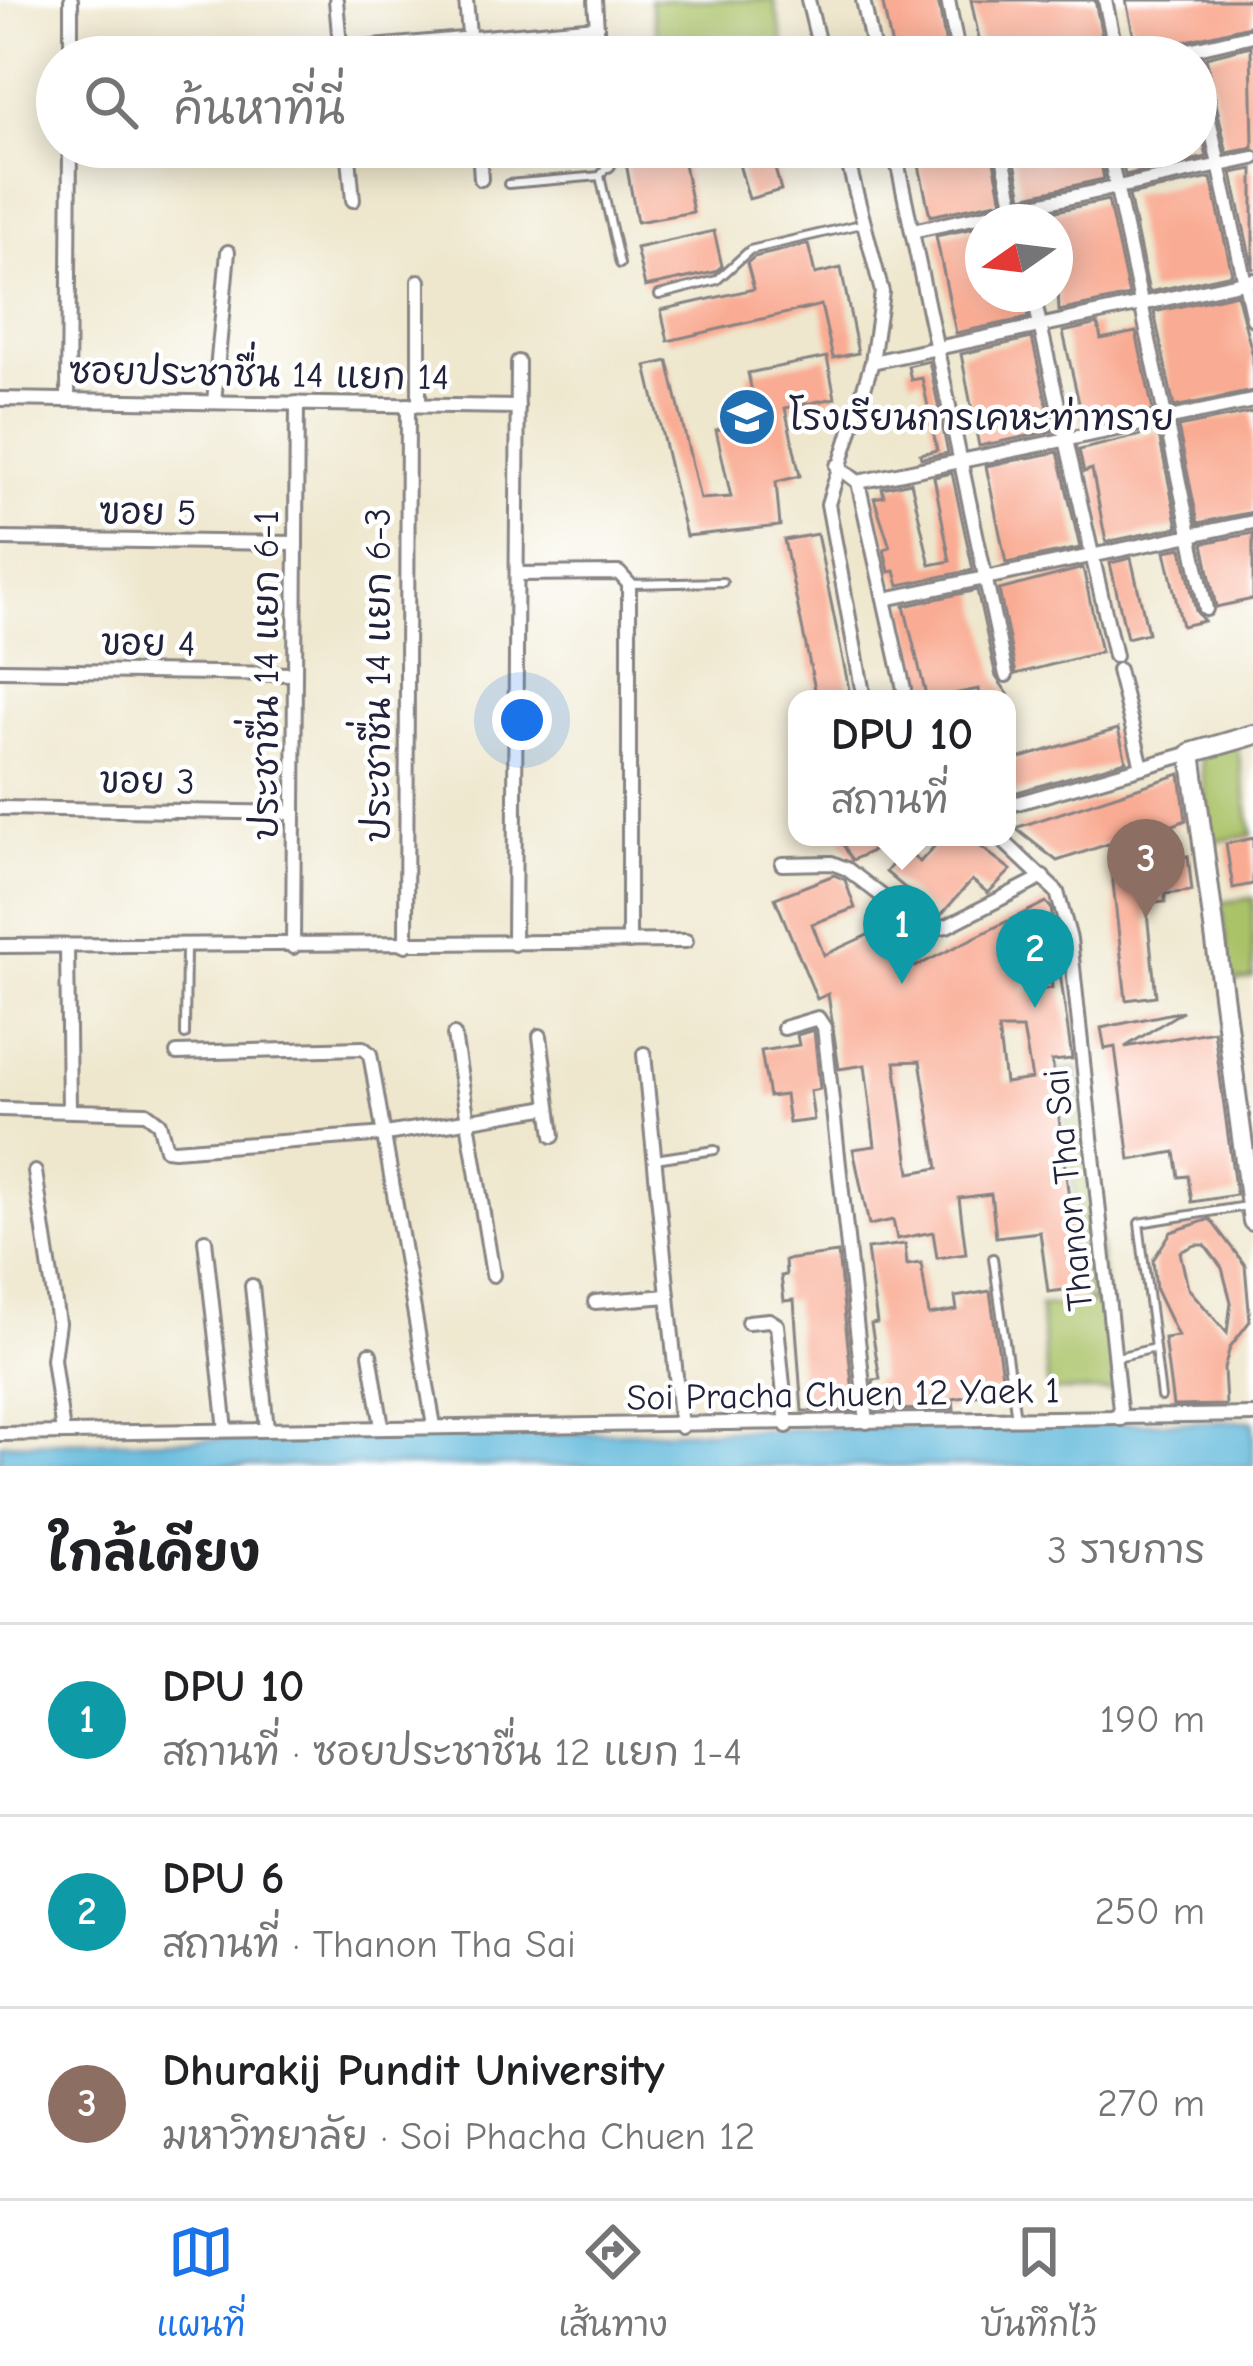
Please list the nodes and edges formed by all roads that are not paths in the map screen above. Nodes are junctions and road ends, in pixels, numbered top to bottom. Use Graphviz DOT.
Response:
graph roads {
  1 [pos="71,0"];
  2 [pos="336,0"];
  3 [pos="466,0"];
  4 [pos="596,0"];
  5 [pos="808,0"];
  6 [pos="863,0"];
  7 [pos="948,0"];
  8 [pos="1105,0"];
  9 [pos="597,27"];
  10 [pos="1253,35"];
  11 [pos="70,36"];
  12 [pos="339,36"];
  13 [pos="469,36"];
  14 [pos="482,36"];
  15 [pos="598,36"];
  16 [pos="817,36"];
  17 [pos="871,36"];
  18 [pos="955,36"];
  19 [pos="1113,36"];
  20 [pos="1217,48"];
  21 [pos="1217,147"];
  22 [pos="1253,158"];
  23 [pos="1221,164"];
  24 [pos="1217,165"];
  25 [pos="70,168"];
  26 [pos="351,168"];
  27 [pos="480,168"];
  28 [pos="604,168"];
  29 [pos="850,168"];
  30 [pos="898,168"];
  31 [pos="1006,168"];
  32 [pos="1113,168"];
  33 [pos="1202,168"];
  34 [pos="604,171"];
  35 [pos="481,179"];
  36 [pos="508,184"];
  37 [pos="1118,186"];
  38 [pos="353,200"];
  39 [pos="1014,204"];
  40 [pos="1055,204"];
  41 [pos="865,223"];
  42 [pos="965,223"];
  43 [pos="912,231"];
  44 [pos="229,252"];
  45 [pos="620,264"];
  46 [pos="419,281"];
  47 [pos="1249,281"];
  48 [pos="659,296"];
  49 [pos="1142,302"];
  50 [pos="1037,312"];
  51 [pos="1253,319"];
  52 [pos="1040,326"];
  53 [pos="938,348"];
  54 [pos="518,362"];
  55 [pos="872,362"];
  56 [pos="0,399"];
  57 [pos="68,400"];
  58 [pos="1253,401"];
  59 [pos="214,402"];
  60 [pos="297,404"];
  61 [pos="413,405"];
  62 [pos="518,407"];
  63 [pos="1166,418"];
  64 [pos="1066,442"];
  65 [pos="963,463"];
  66 [pos="837,466"];
  67 [pos="858,482"];
  68 [pos="1253,522"];
  69 [pos="1190,535"];
  70 [pos="0,539"];
  71 [pos="296,543"];
  72 [pos="1089,555"];
  73 [pos="517,574"];
  74 [pos="986,577"];
  75 [pos="722,582"];
  76 [pos="629,584"];
  77 [pos="885,599"];
  78 [pos="1206,609"];
  79 [pos="0,670"];
  80 [pos="295,674"];
  81 [pos="1006,675"];
  82 [pos="904,689"];
  83 [pos="862,690"];
  84 [pos="1253,735"];
  85 [pos="1191,753"];
  86 [pos="1142,767"];
  87 [pos="1016,803"];
  88 [pos="0,808"];
  89 [pos="294,813"];
  90 [pos="1009,846"];
  91 [pos="782,864"];
  92 [pos="1043,877"];
  93 [pos="686,941"];
  94 [pos="629,942"];
  95 [pos="514,944"];
  96 [pos="406,945"];
  97 [pos="0,946"];
  98 [pos="67,946"];
  99 [pos="186,947"];
  100 [pos="293,947"];
  101 [pos="784,1028"];
  102 [pos="185,1035"];
  103 [pos="454,1035"];
  104 [pos="539,1036"];
  105 [pos="177,1053"];
  106 [pos="644,1054"];
  107 [pos="549,1107"];
  108 [pos="0,1109"];
  109 [pos="69,1110"];
  110 [pos="465,1122"];
  111 [pos="386,1134"];
  112 [pos="553,1136"];
  113 [pos="716,1150"];
  114 [pos="655,1160"];
  115 [pos="35,1172"];
  116 [pos="1252,1213"];
  117 [pos="205,1240"];
  118 [pos="993,1258"];
  119 [pos="493,1275"];
  120 [pos="252,1286"];
  121 [pos="668,1296"];
  122 [pos="595,1302"];
  123 [pos="748,1322"];
  124 [pos="1155,1348"];
  125 [pos="370,1354"];
  126 [pos="1116,1358"];
  127 [pos="1161,1397"];
  128 [pos="1253,1415"];
  129 [pos="1121,1419"];
  130 [pos="1016,1421"];
  131 [pos="867,1422"];
  132 [pos="382,1426"];
  133 [pos="434,1426"];
  134 [pos="788,1426"];
  135 [pos="681,1427"];
  136 [pos="267,1429"];
  137 [pos="226,1430"];
  138 [pos="63,1433"];
  139 [pos="0,1434"];
  1 -- 11 [label="street"];
  2 -- 12 [label="street"];
  3 -- 13 [label="street"];
  4 -- 9 [label="street"];
  5 -- 16 [label="street"];
  6 -- 17 [label="street"];
  7 -- 18 [label="street"];
  8 -- 19 [label="street"];
  9 -- 14 [label="street"];
  9 -- 15 [label="street"];
  10 -- 20 [label="street"];
  21 -- 23 [label="street"];
  22 -- 23 [label="street"];
  23 -- 24 [label="street"];
  23 -- 47 [label="street"];
  25 -- 57 [label="street"];
  26 -- 38 [label="street"];
  27 -- 35 [label="street"];
  28 -- 34 [label="street"];
  29 -- 41 [label="street"];
  30 -- 43 [label="street"];
  31 -- 39 [label="street"];
  32 -- 37 [label="street"];
  33 -- 37 [label="street"];
  34 -- 36 [label="lane"];
  34 -- 45 [label="lane"];
  37 -- 40 [label="street"];
  37 -- 49 [label="street"];
  41 -- 48 [label="lane"];
  41 -- 55 [label="street"];
  42 -- 43 [label="street"];
  43 -- 53 [label="street"];
  44 -- 59 [label="street"];
  46 -- 61 [label="street, ประชาชื่น 14 แยก 6-3"];
  47 -- 49 [label="street"];
  47 -- 51 [label="street"];
  49 -- 52 [label="street"];
  49 -- 63 [label="street"];
  50 -- 52 [label="street"];
  52 -- 53 [label="street"];
  52 -- 64 [label="street"];
  53 -- 55 [label="street"];
  53 -- 65 [label="street"];
  54 -- 62 [label="street"];
  55 -- 66 [label="street"];
  56 -- 57 [label="street, ซอยประชาชื่น 14 แยก 14"];
  57 -- 59 [label="street, ซอยประชาชื่น 14 แยก 14"];
  58 -- 63 [label="street"];
  59 -- 60 [label="street, ซอยประชาชื่น 14 แยก 14"];
  60 -- 61 [label="street, ซอยประชาชื่น 14 แยก 14"];
  60 -- 71 [label="street, ประชาชื่น 14 แยก 6-1"];
  61 -- 62 [label="street, ซอยประชาชื่น 14 แยก 14"];
  61 -- 96 [label="street, ประชาชื่น 14 แยก 6-3"];
  62 -- 73 [label="street"];
  63 -- 64 [label="street"];
  63 -- 69 [label="street"];
  64 -- 65 [label="street"];
  64 -- 72 [label="street"];
  65 -- 67 [label="street"];
  65 -- 74 [label="street"];
  66 -- 67 [label="street"];
  66 -- 83 [label="street"];
  67 -- 77 [label="street"];
  68 -- 69 [label="street"];
  69 -- 72 [label="street"];
  69 -- 78 [label="street"];
  70 -- 71 [label="street, ฃอย 5"];
  71 -- 80 [label="street, ประชาชื่น 14 แยก 6-1"];
  72 -- 74 [label="street"];
  72 -- 86 [label="street"];
  73 -- 76 [label="street"];
  73 -- 95 [label="street"];
  74 -- 77 [label="street"];
  74 -- 81 [label="street"];
  75 -- 76 [label="lane"];
  76 -- 94 [label="street"];
  77 -- 82 [label="street"];
  79 -- 80 [label="street, ขอย 4"];
  80 -- 89 [label="street, ประชาชื่น 14 แยก 6-1"];
  84 -- 85 [label="main road"];
  85 -- 86 [label="street"];
  85 -- 116 [label="main road"];
  86 -- 87 [label="street"];
  88 -- 89 [label="street, ขอย 3"];
  89 -- 100 [label="street, ประชาชื่น 14 แยก 6-1"];
  90 -- 92 [label="street, Thanon Tha Sai"];
  91 -- 92 [label="street"];
  92 -- 126 [label="street, Thanon Tha Sai"];
  93 -- 94 [label="street"];
  94 -- 95 [label="street"];
  95 -- 96 [label="street"];
  96 -- 100 [label="street"];
  97 -- 98 [label="street"];
  98 -- 99 [label="street"];
  98 -- 109 [label="street"];
  99 -- 100 [label="street"];
  99 -- 102 [label="lane"];
  101 -- 131 [label="street"];
  103 -- 110 [label="street"];
  104 -- 107 [label="street"];
  105 -- 111 [label="street"];
  106 -- 114 [label="street"];
  107 -- 110 [label="street"];
  107 -- 112 [label="street"];
  108 -- 109 [label="street"];
  109 -- 111 [label="street"];
  110 -- 111 [label="street"];
  110 -- 119 [label="street"];
  111 -- 133 [label="street"];
  113 -- 114 [label="lane"];
  114 -- 121 [label="street"];
  115 -- 138 [label="street"];
  116 -- 124 [label="lane"];
  117 -- 137 [label="street"];
  118 -- 130 [label="lane"];
  120 -- 136 [label="street"];
  121 -- 122 [label="street"];
  121 -- 135 [label="street"];
  123 -- 134 [label="street"];
  124 -- 126 [label="lane"];
  124 -- 127 [label="lane"];
  125 -- 132 [label="street"];
  126 -- 129 [label="street, Thanon Tha Sai"];
  128 -- 129 [label="street, Soi Pracha Chuen 12 Yaek 1"];
  129 -- 130 [label="street, Soi Pracha Chuen 12 Yaek 1"];
  130 -- 131 [label="street, Soi Pracha Chuen 12 Yaek 1"];
  131 -- 134 [label="street, Soi Pracha Chuen 12 Yaek 1"];
  132 -- 133 [label="street, Soi Pracha Chuen 12 Yaek 1"];
  132 -- 136 [label="street, Soi Pracha Chuen 12 Yaek 1"];
  133 -- 135 [label="street, Soi Pracha Chuen 12 Yaek 1"];
  134 -- 135 [label="street, Soi Pracha Chuen 12 Yaek 1"];
  136 -- 137 [label="street, Soi Pracha Chuen 12 Yaek 1"];
  137 -- 138 [label="street, Soi Pracha Chuen 12 Yaek 1"];
  138 -- 139 [label="street, Soi Pracha Chuen 12 Yaek 1"];
}
